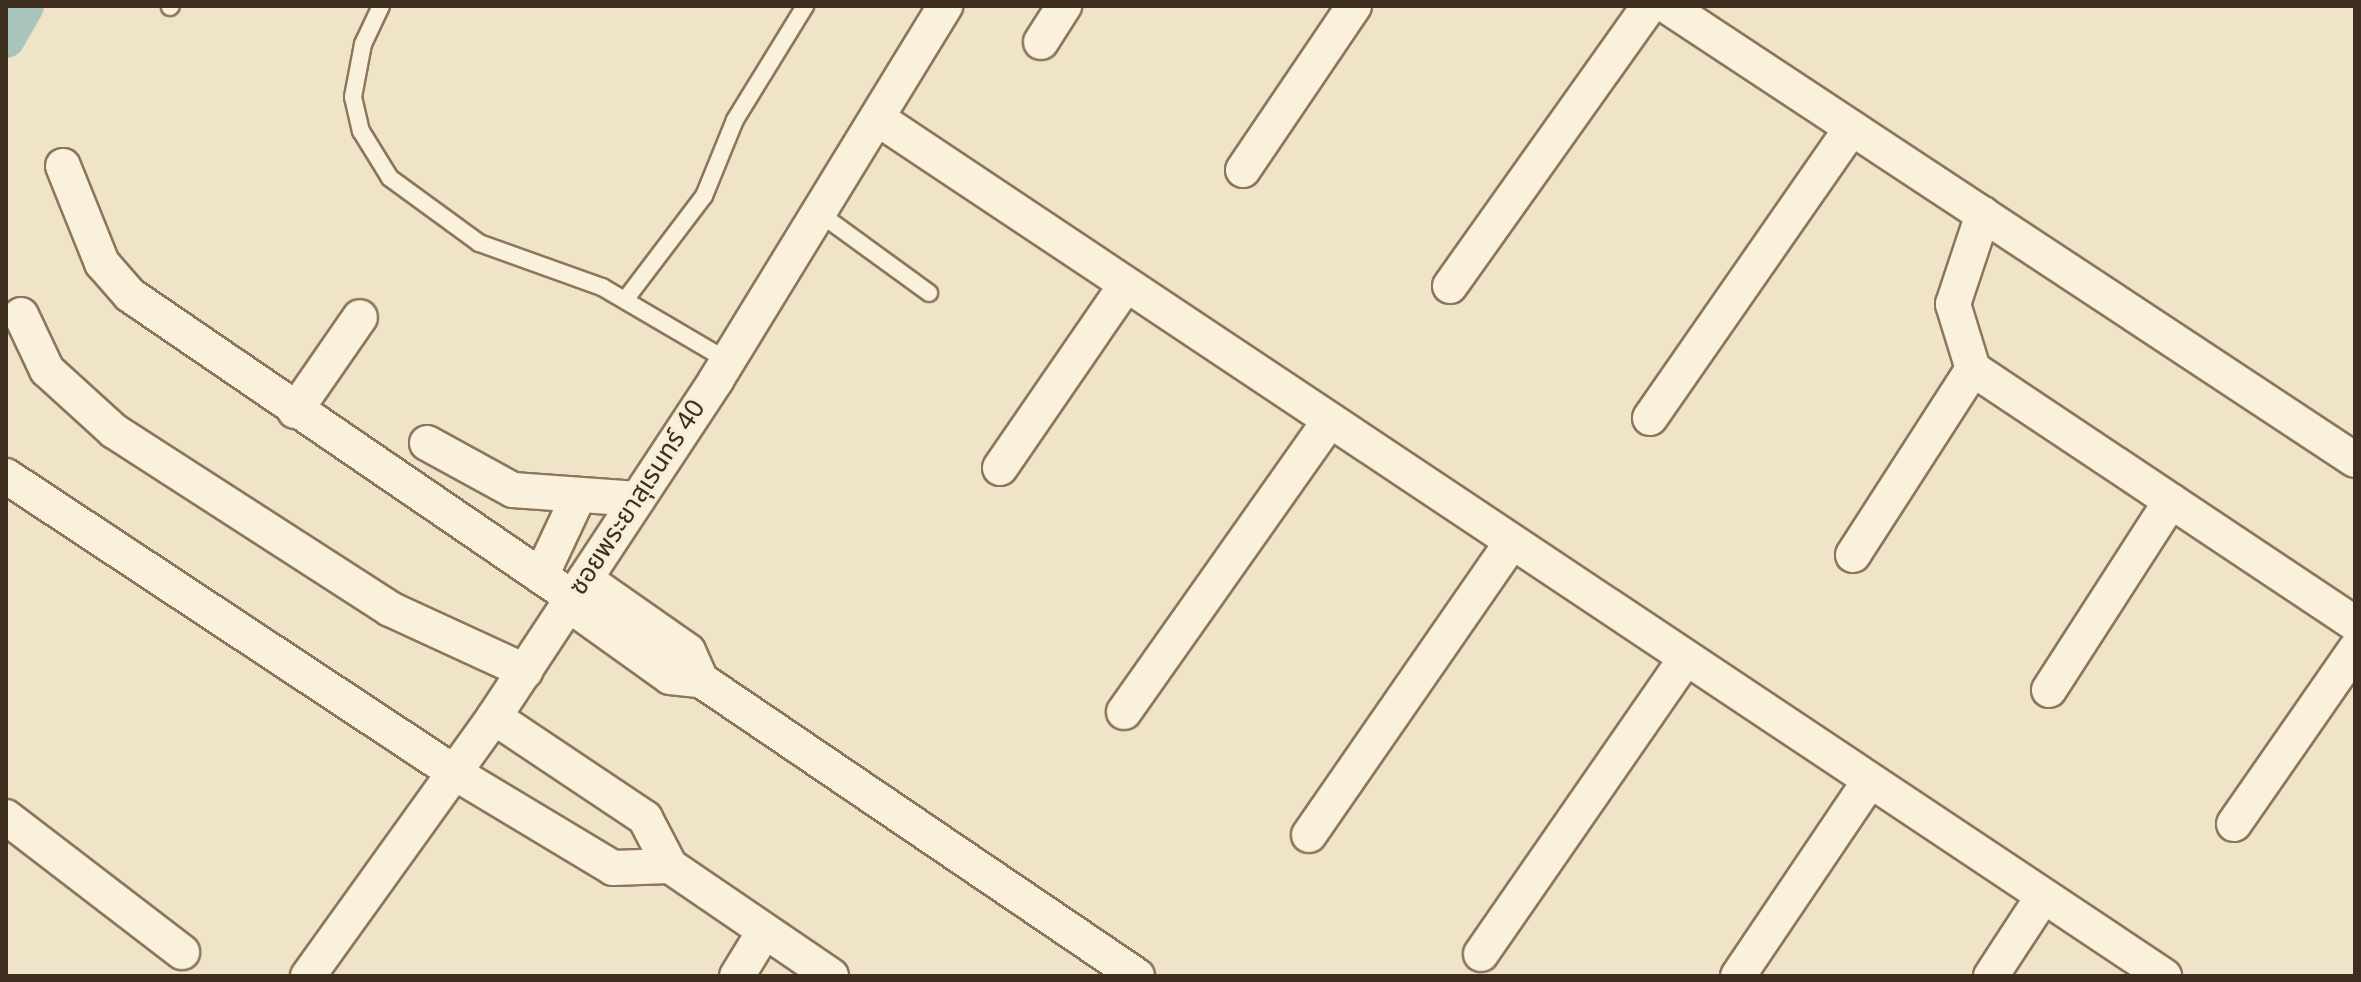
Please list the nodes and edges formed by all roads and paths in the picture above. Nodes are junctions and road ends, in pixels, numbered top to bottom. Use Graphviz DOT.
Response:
graph roads {
  1 [pos="381,6"];
  2 [pos="805,6"];
  3 [pos="945,6"];
  4 [pos="1064,6"];
  5 [pos="1354,6"];
  6 [pos="1649,6"];
  7 [pos="1667,6"];
  8 [pos="1041,42"];
  9 [pos="877,118"];
  10 [pos="1851,129"];
  11 [pos="63,166"];
  12 [pos="1243,170"];
  13 [pos="819,213"];
  14 [pos="1983,214"];
  15 [pos="1126,285"];
  16 [pos="1450,286"];
  17 [pos="929,293"];
  18 [pos="625,300"];
  19 [pos="21,315"];
  20 [pos="360,317"];
  21 [pos="728,361"];
  22 [pos="1973,369"];
  23 [pos="295,411"];
  24 [pos="1650,418"];
  25 [pos="1329,421"];
  26 [pos="427,443"];
  27 [pos="2355,460"];
  28 [pos="1000,468"];
  29 [pos="6,476"];
  30 [pos="577,499"];
  31 [pos="638,499"];
  32 [pos="2171,501"];
  33 [pos="1511,543"];
  34 [pos="1853,555"];
  35 [pos="541,576"];
  36 [pos="576,594"];
  37 [pos="2355,624"];
  38 [pos="2355,650"];
  39 [pos="1685,659"];
  40 [pos="525,671"];
  41 [pos="2049,690"];
  42 [pos="1124,712"];
  43 [pos="494,717"];
  44 [pos="455,773"];
  45 [pos="1868,783"];
  46 [pos="6,817"];
  47 [pos="2234,824"];
  48 [pos="1309,835"];
  49 [pos="670,866"];
  50 [pos="2042,898"];
  51 [pos="764,932"];
  52 [pos="182,952"];
  53 [pos="1481,954"];
  54 [pos="308,976"];
  55 [pos="737,976"];
  56 [pos="831,976"];
  57 [pos="1137,976"];
  58 [pos="1738,976"];
  59 [pos="1991,976"];
  60 [pos="2164,976"];
  1 -- 18 [label="lane"];
  2 -- 18 [label="lane"];
  3 -- 9 [label="street, ซอยพระยาสุเรนทร์ 40"];
  4 -- 8 [label="street"];
  5 -- 12 [label="street"];
  6 -- 16 [label="street"];
  7 -- 10 [label="street"];
  9 -- 13 [label="street, ซอยพระยาสุเรนทร์ 40"];
  9 -- 15 [label="street"];
  10 -- 14 [label="street"];
  10 -- 24 [label="street"];
  11 -- 23 [label="street"];
  13 -- 17 [label="lane"];
  13 -- 21 [label="street, ซอยพระยาสุเรนทร์ 40"];
  14 -- 22 [label="street"];
  14 -- 27 [label="street"];
  15 -- 25 [label="street"];
  15 -- 28 [label="street"];
  18 -- 21 [label="lane"];
  19 -- 40 [label="street"];
  20 -- 23 [label="street"];
  21 -- 31 [label="street, ซอยพระยาสุเรนทร์ 40"];
  22 -- 32 [label="street"];
  22 -- 34 [label="street"];
  23 -- 35 [label="street"];
  25 -- 33 [label="street"];
  25 -- 42 [label="street"];
  26 -- 30 [label="street"];
  29 -- 44 [label="street"];
  30 -- 31 [label="street"];
  30 -- 35 [label="street"];
  31 -- 36 [label="street, ซอยพระยาสุเรนทร์ 40"];
  32 -- 37 [label="street"];
  32 -- 41 [label="street"];
  33 -- 39 [label="street"];
  33 -- 48 [label="street"];
  35 -- 36 [label="street"];
  36 -- 40 [label="street, ซอยพระยาสุเรนทร์ 40"];
  36 -- 57 [label="street"];
  38 -- 47 [label="street"];
  39 -- 45 [label="street"];
  39 -- 53 [label="street"];
  40 -- 43 [label="street, ซอยพระยาสุเรนทร์ 40"];
  43 -- 44 [label="street, ซอยพระยาสุเรนทร์ 40"];
  43 -- 49 [label="street"];
  44 -- 49 [label="street"];
  44 -- 54 [label="street, ซอยพระยาสุเรนทร์ 40"];
  45 -- 50 [label="street"];
  45 -- 58 [label="street"];
  46 -- 52 [label="street"];
  49 -- 51 [label="street"];
  50 -- 59 [label="street"];
  50 -- 60 [label="street"];
  51 -- 55 [label="street"];
  51 -- 56 [label="street"];
}
